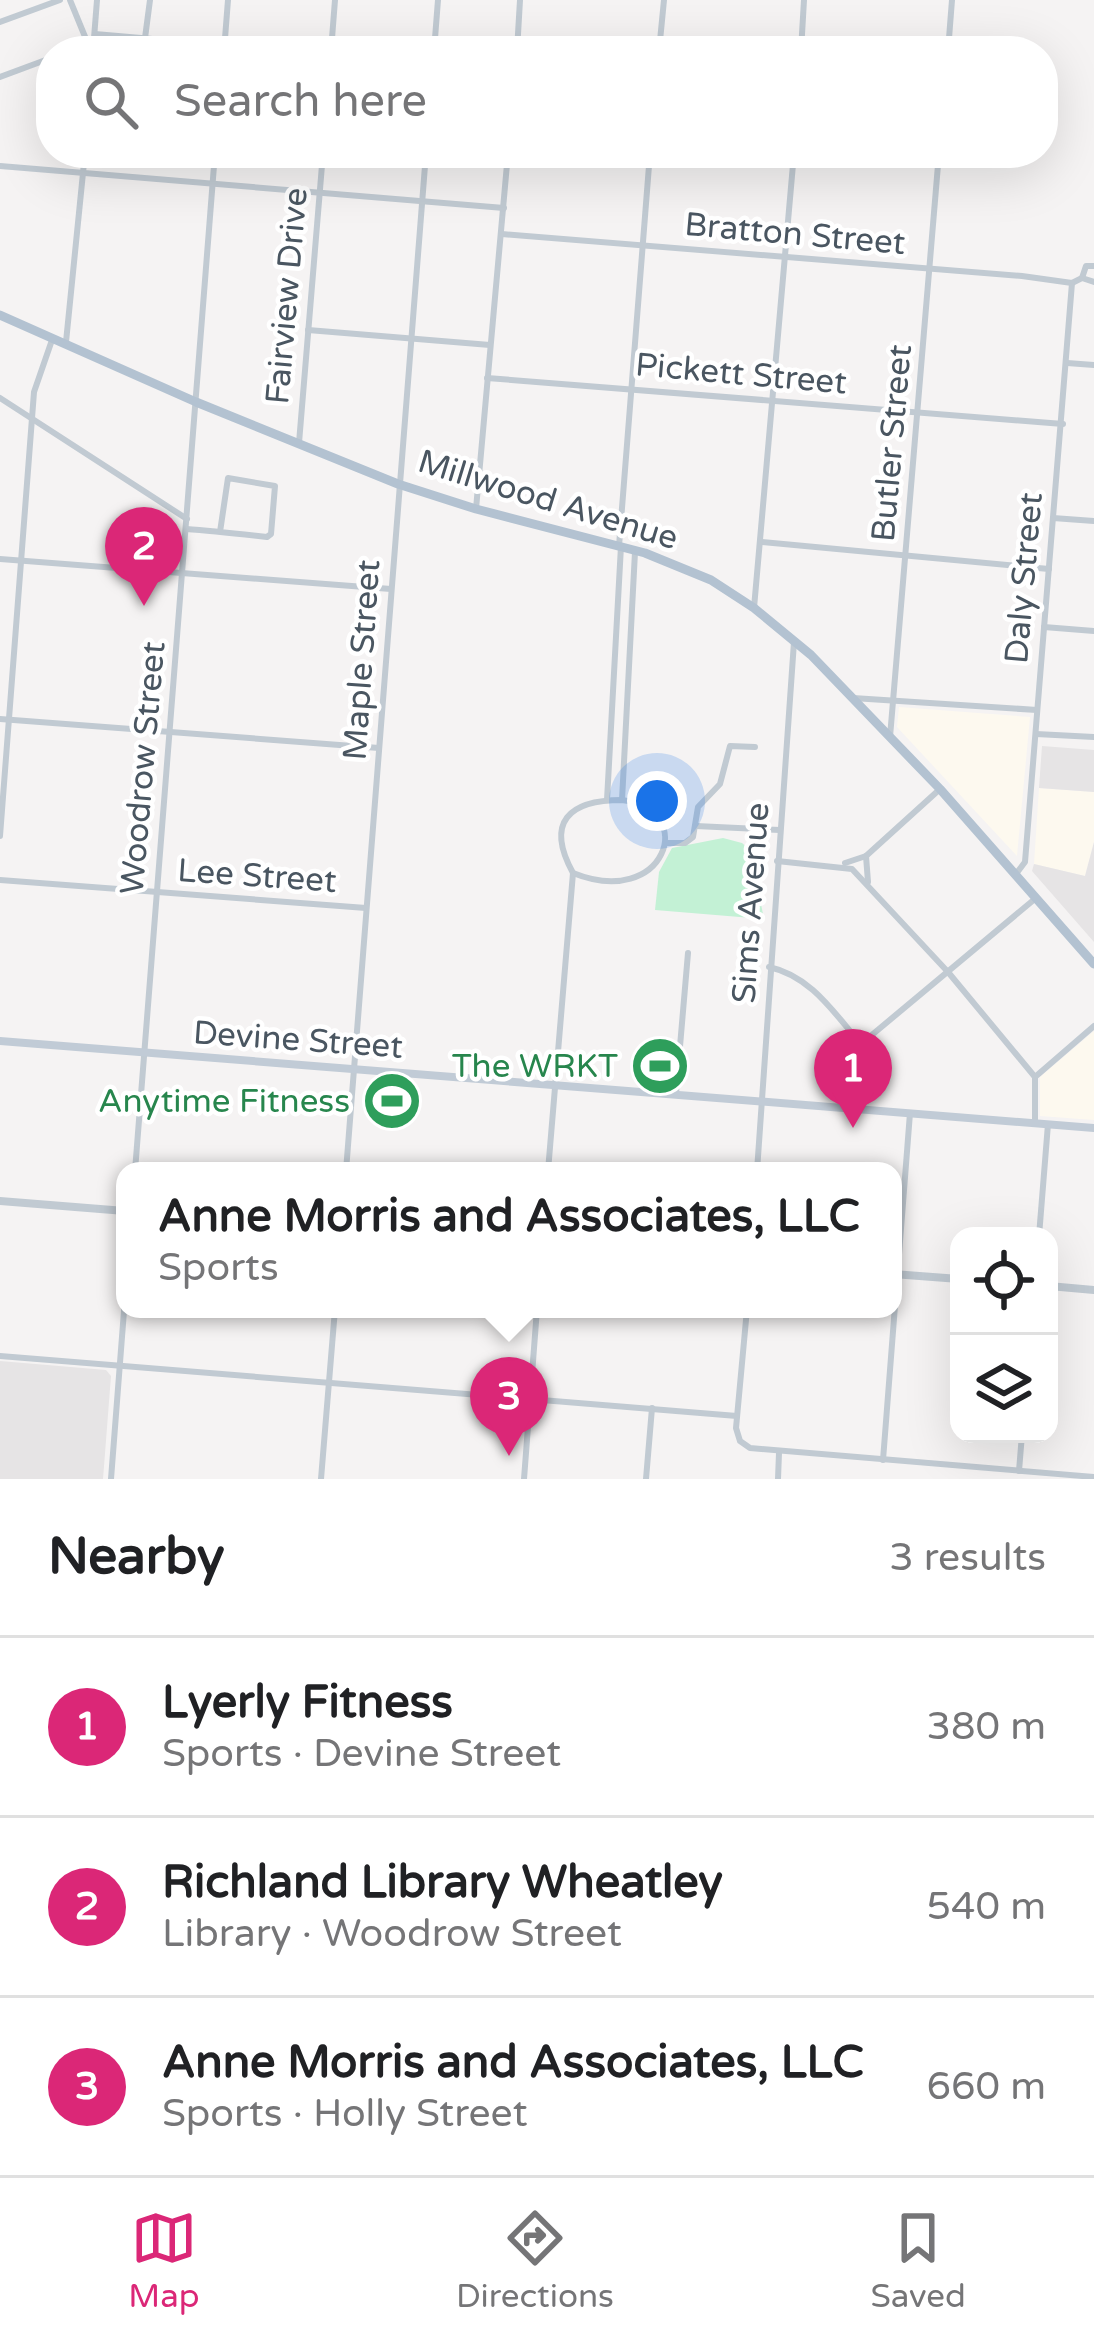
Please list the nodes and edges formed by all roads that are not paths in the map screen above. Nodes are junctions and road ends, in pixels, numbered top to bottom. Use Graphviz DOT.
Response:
graph roads {
  1 [pos="60,0"];
  2 [pos="70,0"];
  3 [pos="98,0"];
  4 [pos="150,0"];
  5 [pos="228,0"];
  6 [pos="335,0"];
  7 [pos="438,0"];
  8 [pos="520,0"];
  9 [pos="664,0"];
  10 [pos="804,0"];
  11 [pos="952,0"];
  12 [pos="0,22"];
  13 [pos="89,36"];
  14 [pos="94,36"];
  15 [pos="145,36"];
  16 [pos="225,36"];
  17 [pos="332,36"];
  18 [pos="435,36"];
  19 [pos="518,36"];
  20 [pos="660,36"];
  21 [pos="802,36"];
  22 [pos="949,36"];
  23 [pos="36,64"];
  24 [pos="0,77"];
  25 [pos="0,166"];
  26 [pos="84,168"];
  27 [pos="214,168"];
  28 [pos="321,168"];
  29 [pos="425,168"];
  30 [pos="507,168"];
  31 [pos="649,168"];
  32 [pos="793,168"];
  33 [pos="939,168"];
  34 [pos="83,173"];
  35 [pos="213,184"];
  36 [pos="320,192"];
  37 [pos="422,200"];
  38 [pos="504,208"];
  39 [pos="502,235"];
  40 [pos="644,245"];
  41 [pos="787,258"];
  42 [pos="1094,266"];
  43 [pos="930,269"];
  44 [pos="1082,278"];
  45 [pos="1094,282"];
  46 [pos="1072,283"];
  47 [pos="0,315"];
  48 [pos="308,330"];
  49 [pos="52,339"];
  50 [pos="411,339"];
  51 [pos="490,345"];
  52 [pos="66,346"];
  53 [pos="1066,363"];
  54 [pos="1094,365"];
  55 [pos="487,378"];
  56 [pos="630,388"];
  57 [pos="0,398"];
  58 [pos="775,401"];
  59 [pos="196,402"];
  60 [pos="918,412"];
  61 [pos="31,418"];
  62 [pos="1063,424"];
  63 [pos="298,443"];
  64 [pos="398,484"];
  65 [pos="476,509"];
  66 [pos="1053,518"];
  67 [pos="187,519"];
  68 [pos="1094,521"];
  69 [pos="186,529"];
  70 [pos="220,532"];
  71 [pos="762,542"];
  72 [pos="620,546"];
  73 [pos="635,550"];
  74 [pos="906,556"];
  75 [pos="0,559"];
  76 [pos="22,561"];
  77 [pos="1049,569"];
  78 [pos="182,573"];
  79 [pos="392,589"];
  80 [pos="754,608"];
  81 [pos="1044,627"];
  82 [pos="1094,631"];
  83 [pos="794,639"];
  84 [pos="853,698"];
  85 [pos="893,701"];
  86 [pos="1037,710"];
  87 [pos="4,719"];
  88 [pos="170,732"];
  89 [pos="1036,734"];
  90 [pos="890,737"];
  91 [pos="1094,737"];
  92 [pos="755,746"];
  93 [pos="379,748"];
  94 [pos="940,790"];
  95 [pos="607,800"];
  96 [pos="622,800"];
  97 [pos="696,826"];
  98 [pos="779,830"];
  99 [pos="0,836"];
  100 [pos="665,843"];
  101 [pos="866,856"];
  102 [pos="777,861"];
  103 [pos="836,864"];
  104 [pos="573,873"];
  105 [pos="1016,874"];
  106 [pos="0,880"];
  107 [pos="869,886"];
  108 [pos="157,892"];
  109 [pos="1036,898"];
  110 [pos="366,908"];
  111 [pos="688,953"];
  112 [pos="1094,964"];
  113 [pos="769,967"];
  114 [pos="948,972"];
  115 [pos="1094,1027"];
  116 [pos="0,1041"];
  117 [pos="145,1052"];
  118 [pos="354,1068"];
  119 [pos="1035,1077"];
  120 [pos="555,1084"];
  121 [pos="676,1093"];
  122 [pos="762,1101"];
  123 [pos="910,1113"];
  124 [pos="1035,1123"];
  125 [pos="1048,1124"];
  126 [pos="1094,1128"];
  127 [pos="136,1162"];
  128 [pos="347,1162"];
  129 [pos="549,1162"];
  130 [pos="758,1162"];
  131 [pos="902,1199"];
  132 [pos="0,1201"];
  133 [pos="116,1210"];
  134 [pos="1040,1227"];
  135 [pos="902,1275"];
  136 [pos="950,1278"];
  137 [pos="1058,1287"];
  138 [pos="1094,1290"];
  139 [pos="123,1318"];
  140 [pos="334,1318"];
  141 [pos="535,1318"];
  142 [pos="746,1318"];
  143 [pos="892,1318"];
  144 [pos="0,1356"];
  145 [pos="117,1366"];
  146 [pos="329,1382"];
  147 [pos="530,1399"];
  148 [pos="652,1408"];
  149 [pos="737,1416"];
  150 [pos="1021,1443"];
  151 [pos="779,1451"];
  152 [pos="883,1460"];
  153 [pos="949,1465"];
  154 [pos="1019,1471"];
  155 [pos="1094,1477"];
  156 [pos="111,1479"];
  157 [pos="321,1479"];
  158 [pos="524,1479"];
  159 [pos="646,1479"];
  160 [pos="778,1479"];
  161 [pos="948,1479"];
  1 -- 12 [label="street"];
  2 -- 13 [label="street"];
  3 -- 14 [label="street"];
  4 -- 15 [label="street"];
  5 -- 16 [label="street"];
  6 -- 17 [label="street"];
  7 -- 18 [label="street"];
  8 -- 19 [label="street"];
  9 -- 20 [label="street"];
  10 -- 21 [label="street"];
  11 -- 22 [label="street"];
  23 -- 24 [label="street"];
  25 -- 34 [label="street"];
  26 -- 34 [label="street"];
  27 -- 35 [label="street, Woodrow Street"];
  28 -- 36 [label="street, Fairview Drive"];
  29 -- 37 [label="street, Maple Street"];
  30 -- 38 [label="street"];
  31 -- 40 [label="street"];
  32 -- 41 [label="street"];
  33 -- 43 [label="street, Butler Street"];
  34 -- 35 [label="street"];
  34 -- 52 [label="street"];
  35 -- 36 [label="street"];
  35 -- 59 [label="street, Woodrow Street"];
  36 -- 37 [label="street"];
  36 -- 48 [label="street, Fairview Drive"];
  37 -- 38 [label="street"];
  37 -- 50 [label="street, Maple Street"];
  38 -- 39 [label="street"];
  39 -- 40 [label="street, Bratton Street"];
  39 -- 51 [label="street"];
  40 -- 41 [label="street, Bratton Street"];
  40 -- 56 [label="street"];
  41 -- 43 [label="street, Bratton Street"];
  41 -- 58 [label="street"];
  42 -- 44 [label="street"];
  43 -- 46 [label="street, Bratton Street"];
  43 -- 60 [label="street, Butler Street"];
  44 -- 45 [label="street"];
  44 -- 46 [label="street"];
  46 -- 53 [label="street, Daly Street"];
  47 -- 49 [label="main road, Millwood Avenue"];
  48 -- 50 [label="street"];
  48 -- 63 [label="street, Fairview Drive"];
  49 -- 52 [label="main road, Millwood Avenue"];
  49 -- 61 [label="street"];
  50 -- 51 [label="street"];
  50 -- 64 [label="street, Maple Street"];
  51 -- 55 [label="street"];
  52 -- 59 [label="main road, Millwood Avenue"];
  53 -- 54 [label="street"];
  53 -- 62 [label="street, Daly Street"];
  55 -- 56 [label="street, Pickett Street"];
  55 -- 65 [label="street"];
  56 -- 58 [label="street, Pickett Street"];
  56 -- 72 [label="street"];
  57 -- 61 [label="street"];
  58 -- 60 [label="street, Pickett Street"];
  58 -- 71 [label="street"];
  59 -- 63 [label="main road, Millwood Avenue"];
  59 -- 67 [label="street, Woodrow Street"];
  60 -- 62 [label="street, Pickett Street"];
  60 -- 74 [label="street, Butler Street"];
  61 -- 67 [label="street"];
  61 -- 76 [label="street"];
  62 -- 66 [label="street, Daly Street"];
  63 -- 64 [label="main road, Millwood Avenue"];
  64 -- 65 [label="main road, Millwood Avenue"];
  64 -- 79 [label="street, Maple Street"];
  65 -- 72 [label="main road, Millwood Avenue"];
  66 -- 68 [label="street"];
  66 -- 77 [label="street, Daly Street"];
  67 -- 69 [label="street, Woodrow Street"];
  69 -- 70 [label="street"];
  69 -- 78 [label="street, Woodrow Street"];
  70 -- 70 [label="street"];
  71 -- 74 [label="street"];
  71 -- 80 [label="street"];
  72 -- 73 [label="main road, Millwood Avenue"];
  72 -- 95 [label="street"];
  73 -- 80 [label="main road, Millwood Avenue"];
  73 -- 96 [label="street"];
  74 -- 77 [label="street"];
  74 -- 85 [label="street, Butler Street"];
  75 -- 76 [label="street"];
  76 -- 78 [label="street"];
  76 -- 87 [label="street"];
  77 -- 81 [label="street, Daly Street"];
  78 -- 79 [label="street"];
  78 -- 88 [label="street, Woodrow Street"];
  79 -- 93 [label="street, Maple Street"];
  80 -- 83 [label="main road, Millwood Avenue"];
  81 -- 82 [label="street"];
  81 -- 86 [label="street, Daly Street"];
  83 -- 84 [label="main road, Millwood Avenue"];
  83 -- 98 [label="street, Sims Avenue"];
  84 -- 85 [label="street"];
  84 -- 90 [label="main road, Millwood Avenue"];
  85 -- 86 [label="street"];
  85 -- 90 [label="street, Butler Street"];
  86 -- 89 [label="street, Daly Street"];
  87 -- 88 [label="street"];
  87 -- 99 [label="street"];
  88 -- 93 [label="street"];
  88 -- 108 [label="street, Woodrow Street"];
  89 -- 91 [label="street"];
  89 -- 105 [label="street, Daly Street"];
  90 -- 94 [label="main road, Millwood Avenue"];
  92 -- 97 [label="street"];
  93 -- 110 [label="street, Maple Street"];
  94 -- 101 [label="street"];
  94 -- 105 [label="main road, Millwood Avenue"];
  95 -- 96 [label="street"];
  95 -- 104 [label="street"];
  96 -- 100 [label="street"];
  97 -- 98 [label="street"];
  97 -- 100 [label="street"];
  98 -- 102 [label="street, Sims Avenue"];
  100 -- 104 [label="street"];
  101 -- 103 [label="street"];
  101 -- 107 [label="street"];
  102 -- 103 [label="street"];
  102 -- 113 [label="street, Sims Avenue"];
  103 -- 107 [label="street"];
  104 -- 120 [label="street"];
  105 -- 109 [label="main road, Millwood Avenue"];
  106 -- 108 [label="street, Lee Street"];
  107 -- 114 [label="street"];
  108 -- 110 [label="street, Lee Street"];
  108 -- 117 [label="street, Woodrow Street"];
  109 -- 112 [label="main road, Millwood Avenue"];
  109 -- 114 [label="street"];
  110 -- 118 [label="street, Maple Street"];
  111 -- 121 [label="street"];
  113 -- 114 [label="street"];
  113 -- 122 [label="street, Sims Avenue"];
  114 -- 119 [label="street"];
  115 -- 119 [label="street"];
  116 -- 117 [label="main road, Devine Street"];
  117 -- 118 [label="main road, Devine Street"];
  117 -- 127 [label="street, Woodrow Street"];
  118 -- 120 [label="main road, Devine Street"];
  118 -- 128 [label="street, Maple Street"];
  119 -- 124 [label="street"];
  120 -- 121 [label="main road, Devine Street"];
  120 -- 129 [label="street"];
  121 -- 122 [label="main road, Devine Street"];
  122 -- 123 [label="main road, Devine Street"];
  122 -- 130 [label="street, Sims Avenue"];
  123 -- 124 [label="main road, Devine Street"];
  123 -- 131 [label="street"];
  124 -- 125 [label="main road, Devine Street"];
  125 -- 126 [label="main road, Devine Street"];
  125 -- 134 [label="street"];
  132 -- 133 [label="street"];
  135 -- 136 [label="street"];
  137 -- 138 [label="street"];
  139 -- 145 [label="street"];
  140 -- 146 [label="street"];
  141 -- 147 [label="street"];
  142 -- 149 [label="street"];
  143 -- 152 [label="street"];
  144 -- 145 [label="street"];
  145 -- 146 [label="street"];
  145 -- 156 [label="street"];
  146 -- 147 [label="street"];
  146 -- 157 [label="street"];
  147 -- 148 [label="street"];
  147 -- 158 [label="street"];
  148 -- 149 [label="street"];
  148 -- 159 [label="street"];
  149 -- 151 [label="street"];
  150 -- 154 [label="street"];
  151 -- 152 [label="street"];
  151 -- 160 [label="street"];
  152 -- 153 [label="street"];
  153 -- 154 [label="street"];
  153 -- 161 [label="street"];
  154 -- 155 [label="street"];
}
